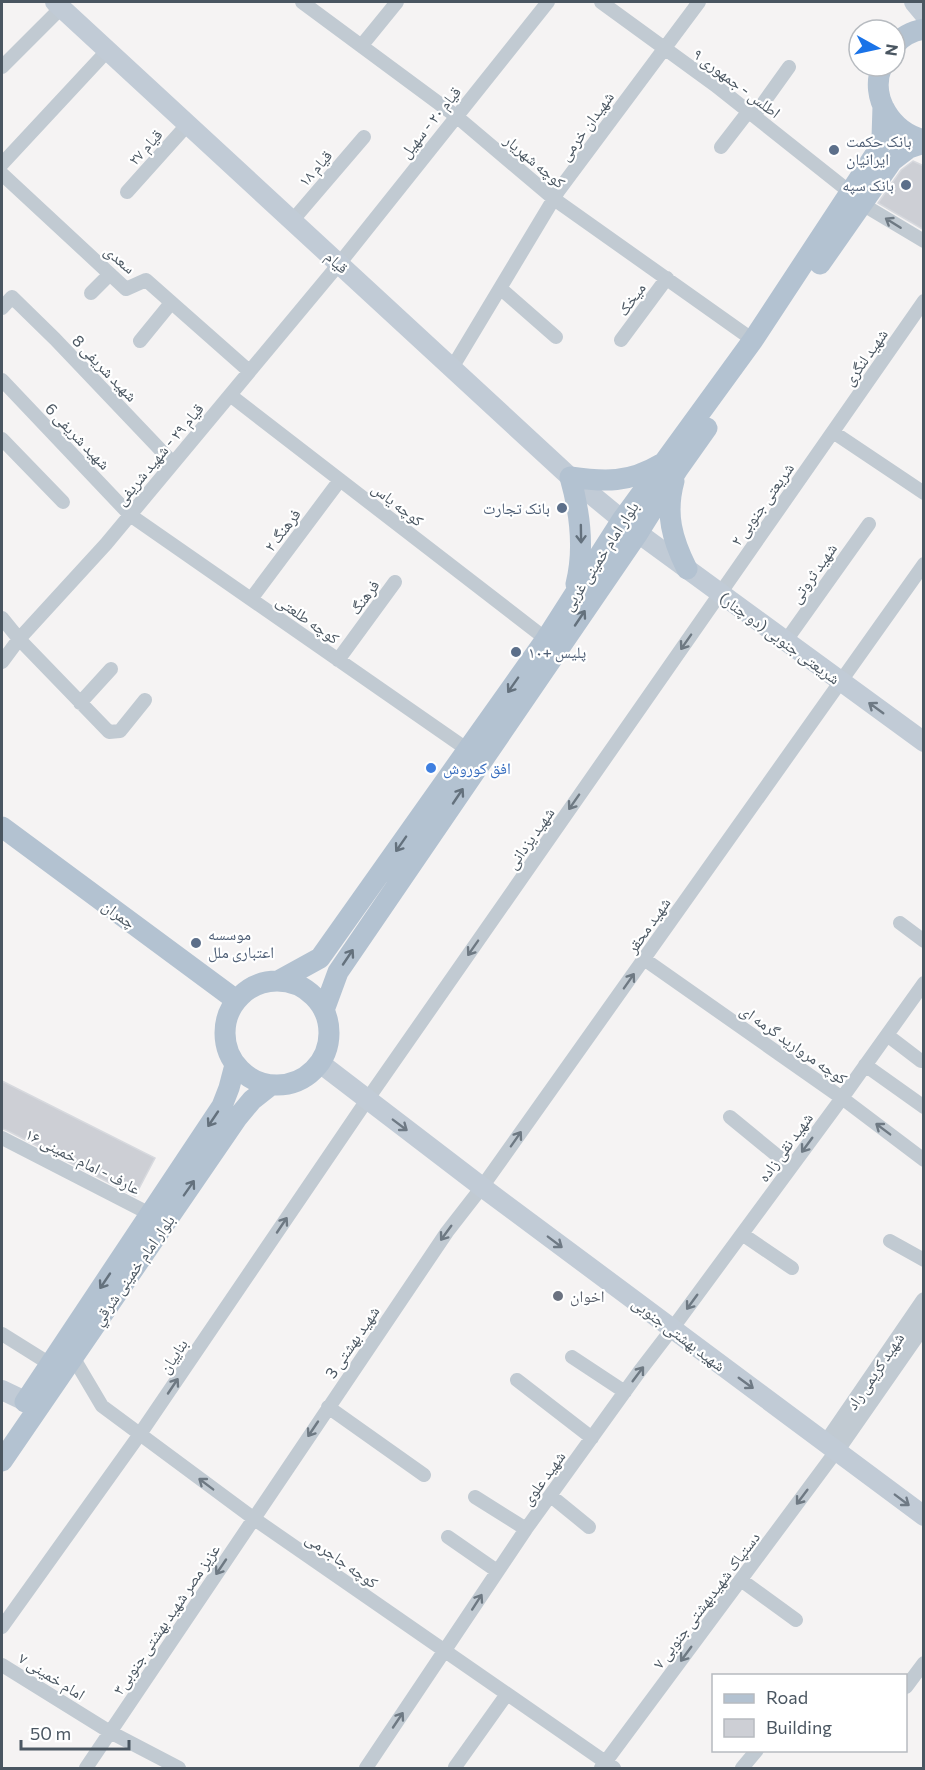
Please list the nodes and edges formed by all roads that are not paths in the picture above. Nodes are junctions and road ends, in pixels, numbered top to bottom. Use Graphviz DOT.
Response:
graph roads {
  1 [pos="302,2"];
  2 [pos="397,2"];
  3 [pos="548,2"];
  4 [pos="601,2"];
  5 [pos="699,2"];
  6 [pos="914,2"];
  7 [pos="59,4"];
  8 [pos="924,14"];
  9 [pos="924,29"];
  10 [pos="907,36"];
  11 [pos="362,45"];
  12 [pos="664,49"];
  13 [pos="108,50"];
  14 [pos="2,67"];
  15 [pos="789,67"];
  16 [pos="880,78"];
  17 [pos="882,106"];
  18 [pos="751,114"];
  19 [pos="456,116"];
  20 [pos="188,124"];
  21 [pos="364,137"];
  22 [pos="924,141"];
  23 [pos="720,147"];
  24 [pos="2,164"];
  25 [pos="2,174"];
  26 [pos="126,192"];
  27 [pos="856,198"];
  28 [pos="554,199"];
  29 [pos="292,220"];
  30 [pos="924,242"];
  31 [pos="339,264"];
  32 [pos="110,274"];
  33 [pos="667,278"];
  34 [pos="500,288"];
  35 [pos="91,293"];
  36 [pos="924,301"];
  37 [pos="171,303"];
  38 [pos="2,308"];
  39 [pos="556,337"];
  40 [pos="621,340"];
  41 [pos="753,340"];
  42 [pos="140,341"];
  43 [pos="452,368"];
  44 [pos="249,371"];
  45 [pos="2,380"];
  46 [pos="230,395"];
  47 [pos="833,432"];
  48 [pos="2,439"];
  49 [pos="173,463"];
  50 [pos="671,466"];
  51 [pos="570,477"];
  52 [pos="340,480"];
  53 [pos="924,493"];
  54 [pos="63,502"];
  55 [pos="130,515"];
  56 [pos="869,524"];
  57 [pos="630,526"];
  58 [pos="924,564"];
  59 [pos="687,569"];
  60 [pos="395,582"];
  61 [pos="719,594"];
  62 [pos="572,598"];
  63 [pos="251,599"];
  64 [pos="2,618"];
  65 [pos="19,639"];
  66 [pos="546,639"];
  67 [pos="785,642"];
  68 [pos="338,660"];
  69 [pos="2,662"];
  70 [pos="111,669"];
  71 [pos="840,682"];
  72 [pos="145,700"];
  73 [pos="80,703"];
  74 [pos="924,742"];
  75 [pos="468,750"];
  76 [pos="2,827"];
  77 [pos="900,923"];
  78 [pos="924,941"];
  79 [pos="644,959"];
  80 [pos="280,981"];
  81 [pos="924,983"];
  82 [pos="236,1000"];
  83 [pos="324,1010"];
  84 [pos="887,1035"];
  85 [pos="921,1061"];
  86 [pos="320,1064"];
  87 [pos="235,1065"];
  88 [pos="865,1065"];
  89 [pos="271,1086"];
  90 [pos="842,1098"];
  91 [pos="367,1100"];
  92 [pos="924,1107"];
  93 [pos="730,1117"];
  94 [pos="2,1138"];
  95 [pos="924,1160"];
  96 [pos="791,1167"];
  97 [pos="482,1187"];
  98 [pos="150,1214"];
  99 [pos="742,1234"];
  100 [pos="890,1241"];
  101 [pos="924,1260"];
  102 [pos="792,1268"];
  103 [pos="924,1300"];
  104 [pos="924,1325"];
  105 [pos="672,1329"];
  106 [pos="2,1334"];
  107 [pos="73,1357"];
  108 [pos="572,1357"];
  109 [pos="50,1364"];
  110 [pos="517,1380"];
  111 [pos="2,1390"];
  112 [pos="625,1392"];
  113 [pos="26,1401"];
  114 [pos="328,1407"];
  115 [pos="140,1434"];
  116 [pos="2,1436"];
  117 [pos="592,1438"];
  118 [pos="832,1447"];
  119 [pos="2,1461"];
  120 [pos="424,1474"];
  121 [pos="550,1496"];
  122 [pos="475,1497"];
  123 [pos="924,1516"];
  124 [pos="253,1518"];
  125 [pos="589,1527"];
  126 [pos="526,1529"];
  127 [pos="448,1537"];
  128 [pos="496,1571"];
  129 [pos="741,1580"];
  130 [pos="796,1620"];
  131 [pos="2,1627"];
  132 [pos="446,1651"];
  133 [pos="2,1665"];
  134 [pos="922,1669"];
  135 [pos="907,1686"];
  136 [pos="507,1694"];
  137 [pos="110,1732"];
  138 [pos="755,1752"];
  139 [pos="607,1766"];
  140 [pos="455,1767"];
  141 [pos="86,1768"];
  142 [pos="179,1768"];
  143 [pos="366,1768"];
  144 [pos="742,1768"];
  1 -- 11 [label="street, کوچه شهریار"];
  2 -- 11 [label="street"];
  3 -- 19 [label="street, قیام ۲۰ - سهیل"];
  4 -- 12 [label="street, اطلس - جمهوری ۹"];
  5 -- 12 [label="street, شهیدان خرمی"];
  6 -- 8 [label="main road"];
  7 -- 13 [label="main road, قیام"];
  7 -- 14 [label="street"];
  9 -- 10 [label="main road"];
  11 -- 19 [label="street, کوچه شهریار"];
  12 -- 18 [label="street, اطلس - جمهوری ۹"];
  12 -- 28 [label="street, شهیدان خرمی"];
  13 -- 20 [label="main road, قیام"];
  13 -- 24 [label="street"];
  15 -- 18 [label="street"];
  16 -- 17 [label="main road, بلوار امام خمینی غربی"];
  17 -- 22 [label="main road"];
  17 -- 27 [label="main road, بلوار امام خمینی غربی"];
  18 -- 23 [label="street"];
  18 -- 27 [label="street, اطلس - جمهوری ۹"];
  19 -- 28 [label="street, کوچه شهریار"];
  19 -- 31 [label="street, قیام ۲۰ - سهیل"];
  20 -- 26 [label="street, قیام ۲۷"];
  20 -- 29 [label="main road, قیام"];
  21 -- 29 [label="street, قیام ۱۸"];
  22 -- 27 [label="main road, بلوار امام خمینی غربی"];
  25 -- 32 [label="street, سعدی"];
  30 -- 27 [label="street, اطلس - جمهوری ۹, one-way"];
  27 -- 41 [label="main road, بلوار امام خمینی غربی"];
  27 -- 50 [label="main road, بلوار امام خمینی غربی"];
  28 -- 33 [label="street, کوچه شهریار"];
  28 -- 34 [label="street, شهیدان خرمی"];
  29 -- 31 [label="main road, قیام"];
  31 -- 43 [label="main road, قیام"];
  31 -- 44 [label="street, قیام ۲۹ - شهید شریفی"];
  32 -- 35 [label="street"];
  32 -- 37 [label="street, سعدی"];
  33 -- 40 [label="street, میخک"];
  33 -- 41 [label="street, کوچه شهریار"];
  34 -- 39 [label="street"];
  34 -- 43 [label="street, شهیدان خرمی"];
  36 -- 47 [label="street, شهید لنگری"];
  37 -- 42 [label="street"];
  37 -- 44 [label="street, سعدی"];
  38 -- 49 [label="street, شهید شریفی 8"];
  41 -- 50 [label="main road, بلوار امام خمینی غربی"];
  43 -- 51 [label="main road, قیام"];
  44 -- 46 [label="street, قیام ۲۹ - شهید شریفی"];
  45 -- 55 [label="street, شهید شریفی 6"];
  46 -- 49 [label="street, قیام ۲۹ - شهید شریفی"];
  46 -- 52 [label="street, کوچه یاس"];
  47 -- 53 [label="street"];
  47 -- 61 [label="street, شریعتی جنوبی ۲"];
  48 -- 54 [label="street"];
  49 -- 55 [label="street, قیام ۲۹ - شهید شریفی"];
  50 -- 51 [label="main road"];
  50 -- 57 [label="main road, بلوار امام خمینی غربی"];
  50 -- 59 [label="main road"];
  51 -- 57 [label="main road, قیام"];
  51 -- 62 [label="main road, one-way"];
  52 -- 63 [label="street, فرهنگ ۲"];
  52 -- 66 [label="street, کوچه یاس"];
  55 -- 63 [label="street, کوچه طلعتی"];
  55 -- 65 [label="street, قیام ۲۹ - شهید شریفی"];
  56 -- 67 [label="street, شهید ثروتی"];
  57 -- 59 [label="main road, شریعتی جنوبی (دو چنار)"];
  57 -- 62 [label="main road, بلوار امام خمینی غربی"];
  83 -- 57 [label="main road, بلوار امام خمینی غربی, one-way"];
  58 -- 71 [label="street, شهید محقر"];
  59 -- 61 [label="main road, شریعتی جنوبی (دو چنار)"];
  60 -- 68 [label="street, فرهنگ"];
  61 -- 67 [label="main road, شریعتی جنوبی (دو چنار)"];
  61 -- 91 [label="street, شهید یزدانی, one-way"];
  62 -- 66 [label="main road, بلوار امام خمینی غربی"];
  63 -- 68 [label="street, کوچه طلعتی"];
  64 -- 65 [label="street"];
  65 -- 69 [label="street, قیام ۲۹ - شهید شریفی"];
  65 -- 73 [label="street"];
  66 -- 75 [label="main road, بلوار امام خمینی غربی, one-way"];
  67 -- 71 [label="main road, شریعتی جنوبی (دو چنار)"];
  68 -- 75 [label="street, کوچه طلعتی"];
  70 -- 73 [label="street"];
  74 -- 71 [label="main road, شریعتی جنوبی (دو چنار), one-way"];
  71 -- 79 [label="street, شهید محقر"];
  72 -- 73 [label="street"];
  75 -- 80 [label="main road, بلوار امام خمینی غربی, one-way"];
  76 -- 82 [label="main road, چمران"];
  77 -- 78 [label="street"];
  79 -- 90 [label="street, کوچه مروارید گرمه ای"];
  97 -- 79 [label="street, شهید محقر, one-way"];
  80 -- 82 [label="main road"];
  80 -- 83 [label="main road"];
  81 -- 84 [label="street, شهید نقی زاده"];
  82 -- 87 [label="main road"];
  83 -- 86 [label="main road"];
  84 -- 85 [label="street"];
  84 -- 88 [label="street, شهید نقی زاده"];
  86 -- 89 [label="main road"];
  86 -- 91 [label="main road, شهید بهشتی جنوبی"];
  87 -- 89 [label="main road"];
  87 -- 98 [label="main road, بلوار امام خمینی شرقي, one-way"];
  88 -- 90 [label="street, شهید نقی زاده"];
  88 -- 92 [label="street"];
  107 -- 89 [label="main road, بلوار امام خمینی شرقي, one-way"];
  95 -- 90 [label="street, کوچه مروارید گرمه ای, one-way"];
  90 -- 96 [label="street, شهید نقی زاده, one-way"];
  91 -- 97 [label="main road, شهید بهشتی جنوبی, one-way"];
  115 -- 91 [label="street, بناییان, one-way"];
  93 -- 96 [label="street"];
  94 -- 98 [label="street, عارف - امام خمینی ۱۶"];
  96 -- 99 [label="street, شهید نقی زاده"];
  97 -- 105 [label="main road, شهید بهشتی جنوبی, one-way"];
  97 -- 114 [label="street, شهید بهشتی 3, one-way"];
  98 -- 109 [label="main road, بلوار امام خمینی شرقي, one-way"];
  99 -- 102 [label="street"];
  99 -- 105 [label="street, شهید نقی زاده, one-way"];
  100 -- 101 [label="street"];
  103 -- 118 [label="street, شهید کریمی راد"];
  104 -- 118 [label="street, شهید کریمی راد"];
  112 -- 105 [label="street, شهید علوی, one-way"];
  105 -- 118 [label="main road, شهید بهشتی جنوبی, one-way"];
  106 -- 109 [label="street"];
  107 -- 115 [label="street, کوچه جاجرمی"];
  107 -- 119 [label="main road, بلوار امام خمینی شرقي"];
  108 -- 112 [label="street"];
  109 -- 113 [label="main road, بلوار امام خمینی شرقي"];
  110 -- 117 [label="street"];
  111 -- 113 [label="main road"];
  112 -- 117 [label="street, شهید علوی"];
  113 -- 116 [label="main road, بلوار امام خمینی شرقي"];
  114 -- 120 [label="street"];
  114 -- 124 [label="street, شهید بهشتی 3, one-way"];
  124 -- 115 [label="street, کوچه جاجرمی, one-way"];
  115 -- 131 [label="street, بناییان"];
  117 -- 121 [label="street, شهید علوی"];
  118 -- 123 [label="main road, شهید بهشتی جنوبی, one-way"];
  118 -- 129 [label="street, دستپاک شهیدبهشتی جنوبی ۷, one-way"];
  121 -- 125 [label="street"];
  121 -- 126 [label="street, شهید علوی"];
  122 -- 126 [label="street"];
  124 -- 132 [label="street, کوچه جاجرمی"];
  124 -- 137 [label="street, عزیز مصر شهید بهشتی جنوبی۳, one-way"];
  126 -- 128 [label="street, شهید علوی"];
  127 -- 128 [label="street"];
  132 -- 128 [label="street, شهید علوی, one-way"];
  129 -- 130 [label="street"];
  129 -- 139 [label="street, دستپاک شهیدبهشتی جنوبی ۷, one-way"];
  132 -- 136 [label="street, کوچه جاجرمی"];
  143 -- 132 [label="street, شهید علوی, one-way"];
  133 -- 137 [label="street, امام خمینی ۷"];
  134 -- 135 [label="street"];
  136 -- 139 [label="street, کوچه جاجرمی"];
  136 -- 140 [label="street"];
  137 -- 141 [label="street, عزیز مصر شهید بهشتی جنوبی۳"];
  137 -- 142 [label="street, امام خمینی ۷"];
  138 -- 144 [label="street"];
}
